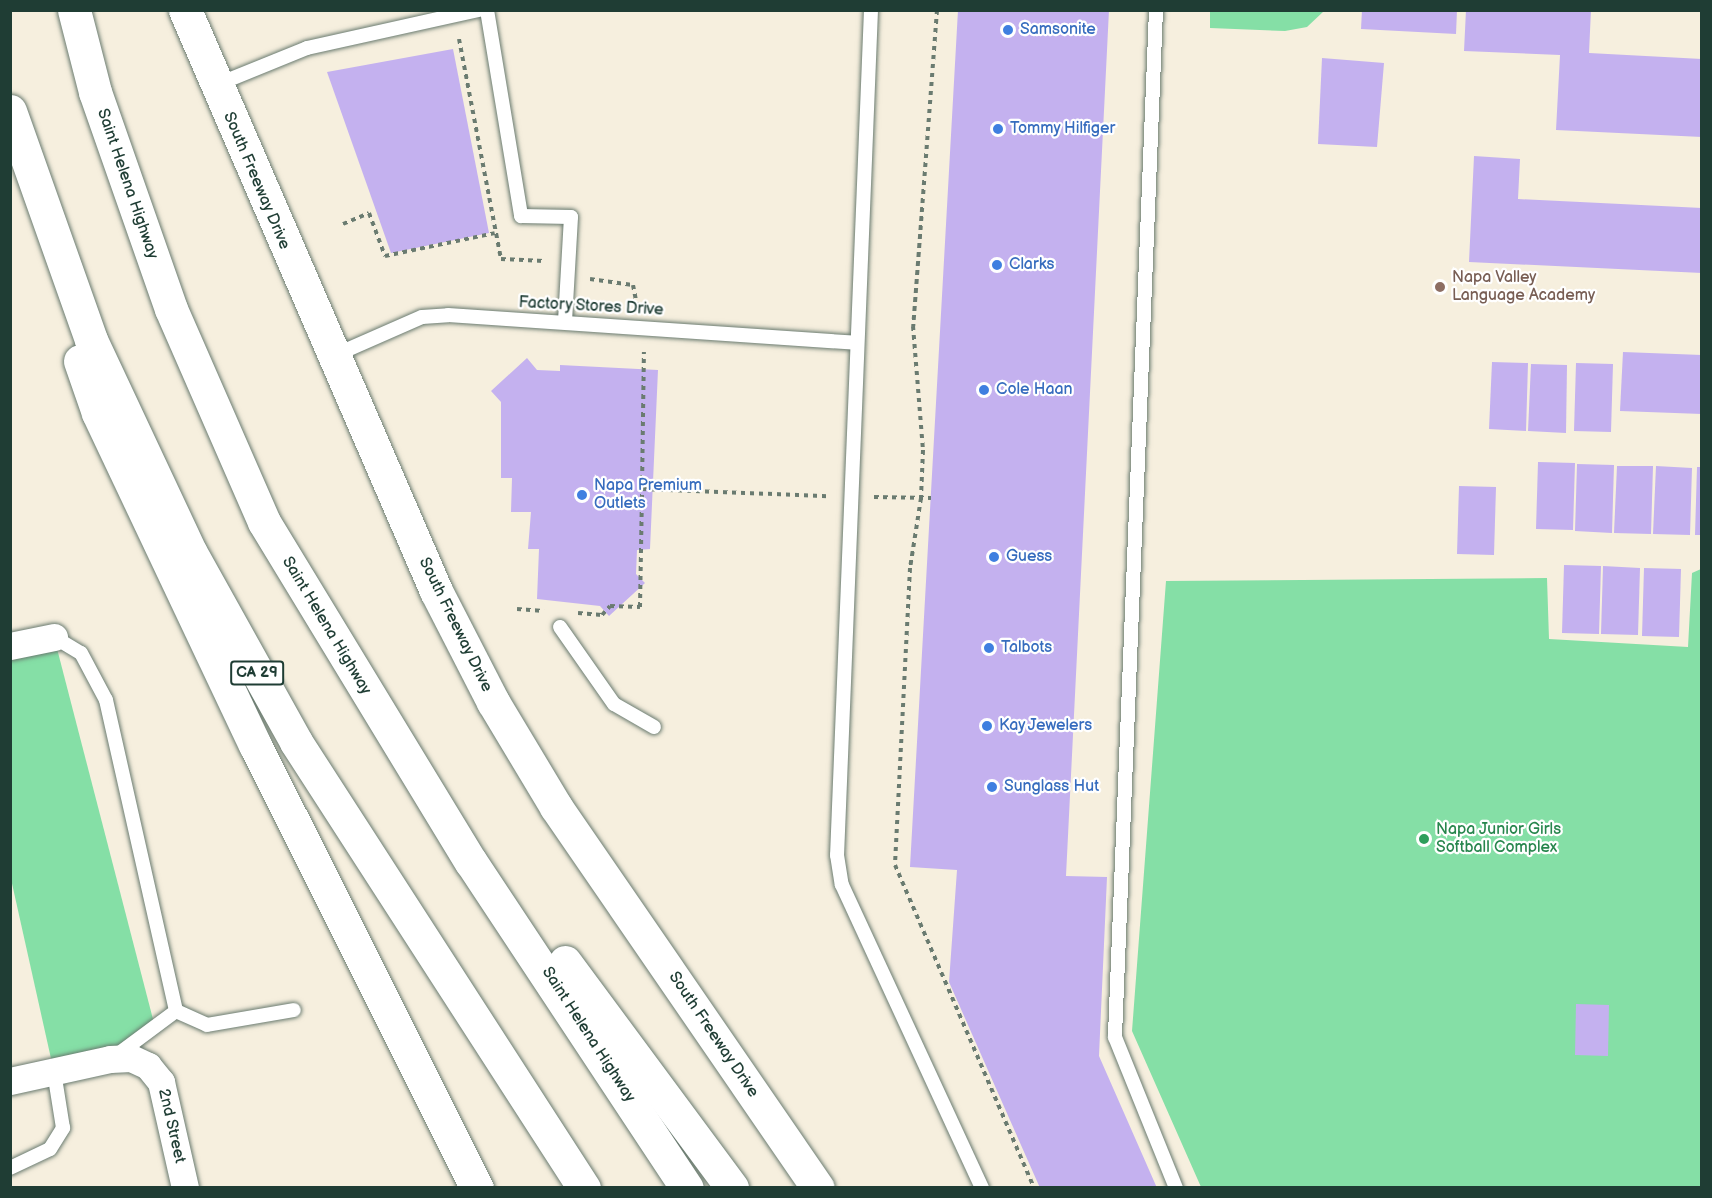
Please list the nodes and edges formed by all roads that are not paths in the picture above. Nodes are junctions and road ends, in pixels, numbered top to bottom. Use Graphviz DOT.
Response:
graph roads {
  1 [pos="74,10"];
  2 [pos="185,10"];
  3 [pos="478,10"];
  4 [pos="487,10"];
  5 [pos="871,10"];
  6 [pos="1156,10"];
  7 [pos="215,85"];
  8 [pos="11,114"];
  9 [pos="565,322"];
  10 [pos="856,343"];
  11 [pos="332,356"];
  12 [pos="560,627"];
  13 [pos="54,637"];
  14 [pos="10,646"];
  15 [pos="368,697"];
  16 [pos="654,727"];
  17 [pos="176,1011"];
  18 [pos="294,1011"];
  19 [pos="110,1059"];
  20 [pos="54,1072"];
  21 [pos="10,1081"];
  22 [pos="10,1168"];
  23 [pos="185,1188"];
  24 [pos="477,1188"];
  25 [pos="584,1188"];
  26 [pos="687,1188"];
  27 [pos="732,1188"];
  28 [pos="818,1188"];
  29 [pos="982,1188"];
  30 [pos="1176,1188"];
  1 -- 15 [label="main road, Saint Helena Highway"];
  2 -- 7 [label="main road, South Freeway Drive"];
  3 -- 7 [label="lane"];
  4 -- 9 [label="lane"];
  5 -- 10 [label="lane"];
  6 -- 30 [label="lane"];
  7 -- 11 [label="main road, South Freeway Drive"];
  8 -- 24 [label="main road"];
  8 -- 25 [label="main road, CA 29"];
  9 -- 10 [label="lane, Factory Stores Drive"];
  9 -- 11 [label="lane, Factory Stores Drive"];
  10 -- 29 [label="lane"];
  11 -- 28 [label="main road, South Freeway Drive"];
  12 -- 16 [label="lane"];
  13 -- 14 [label="street"];
  13 -- 17 [label="lane"];
  15 -- 26 [label="main road, Saint Helena Highway"];
  15 -- 27 [label="main road"];
  17 -- 18 [label="lane"];
  17 -- 19 [label="lane"];
  19 -- 20 [label="street, 2nd Street"];
  19 -- 23 [label="street, 2nd Street"];
  20 -- 21 [label="street, 2nd Street"];
  20 -- 22 [label="lane"];
}
